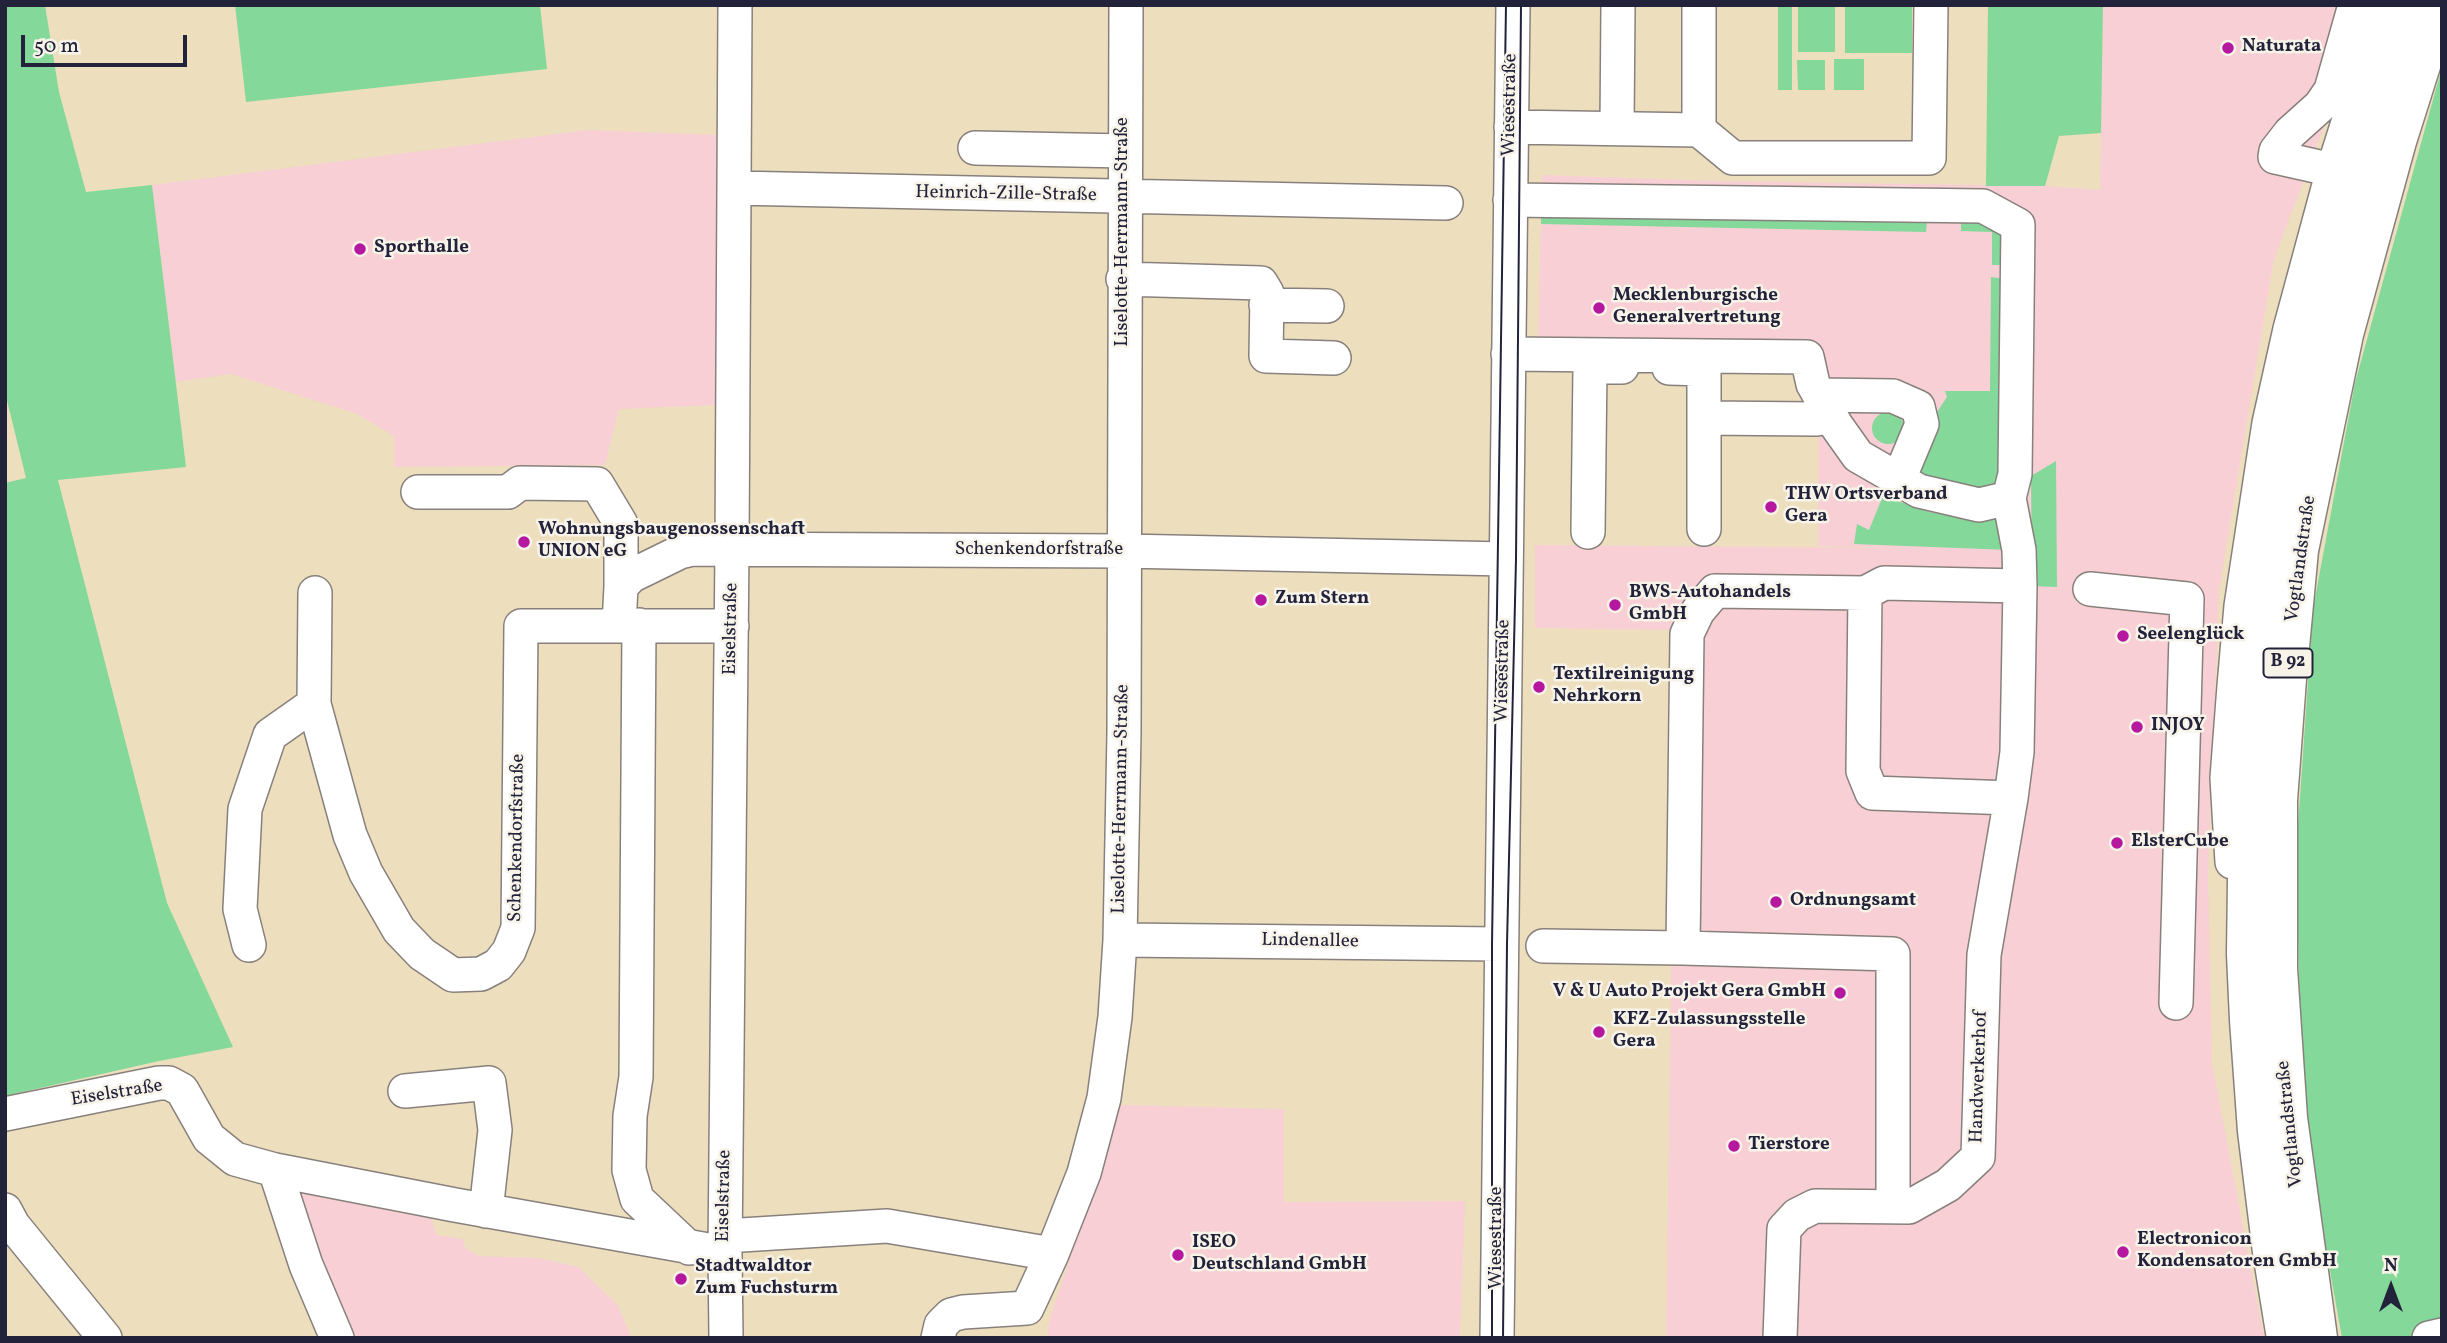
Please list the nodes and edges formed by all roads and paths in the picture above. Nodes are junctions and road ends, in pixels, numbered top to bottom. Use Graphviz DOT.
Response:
graph roads {
  1 [pos="735,5"];
  2 [pos="1126,5"];
  3 [pos="1513,5"];
  4 [pos="1618,5"];
  5 [pos="1699,5"];
  6 [pos="1931,5"];
  7 [pos="2355,5"];
  8 [pos="2385,5"];
  9 [pos="2405,5"];
  10 [pos="2440,5"];
  11 [pos="1511,127"];
  12 [pos="1617,128"];
  13 [pos="1699,130"];
  14 [pos="975,148"];
  15 [pos="1125,151"];
  16 [pos="2333,170"];
  17 [pos="735,188"];
  18 [pos="1124,198"];
  19 [pos="1510,200"];
  20 [pos="1446,203"];
  21 [pos="1124,279"];
  22 [pos="1266,304"];
  23 [pos="1327,306"];
  24 [pos="1508,354"];
  25 [pos="1334,358"];
  26 [pos="1825,406"];
  27 [pos="1704,418"];
  28 [pos="1899,479"];
  29 [pos="418,492"];
  30 [pos="2009,498"];
  31 [pos="1704,529"];
  32 [pos="1588,532"];
  33 [pos="732,549"];
  34 [pos="1124,551"];
  35 [pos="1506,559"];
  36 [pos="2020,586"];
  37 [pos="621,587"];
  38 [pos="2090,589"];
  39 [pos="315,593"];
  40 [pos="1865,593"];
  41 [pos="2187,599"];
  42 [pos="2241,606"];
  43 [pos="629,624"];
  44 [pos="732,626"];
  45 [pos="314,704"];
  46 [pos="2011,798"];
  47 [pos="1120,940"];
  48 [pos="1500,944"];
  49 [pos="249,945"];
  50 [pos="1543,946"];
  51 [pos="1683,948"];
  52 [pos="2246,954"];
  53 [pos="2176,1003"];
  54 [pos="405,1091"];
  55 [pos="5,1114"];
  56 [pos="275,1170"];
  57 [pos="1894,1207"];
  58 [pos="5,1210"];
  59 [pos="486,1211"];
  60 [pos="725,1245"];
  61 [pos="689,1248"];
  62 [pos="1052,1254"];
  63 [pos="2442,1335"];
  64 [pos="105,1338"];
  65 [pos="337,1338"];
  66 [pos="726,1338"];
  67 [pos="938,1338"];
  68 [pos="1497,1338"];
  69 [pos="1780,1338"];
  70 [pos="2286,1338"];
  71 [pos="2318,1338"];
  72 [pos="2429,1338"];
  1 -- 17 [label="street, Eiselstraße"];
  2 -- 15 [label="street, Liselotte-Herrmann-Straße"];
  3 -- 11 [label="street, Wiesestraße"];
  4 -- 12 [label="street"];
  5 -- 13 [label="street"];
  6 -- 13 [label="street"];
  7 -- 16 [label="street"];
  8 -- 16 [label="street"];
  9 -- 52 [label="main road, Vogtlandstraße / B 92"];
  10 -- 71 [label="main road, Vogtlandstraße / B 92"];
  11 -- 12 [label="street"];
  11 -- 19 [label="street, Wiesestraße"];
  12 -- 13 [label="street"];
  14 -- 15 [label="street"];
  15 -- 18 [label="street, Liselotte-Herrmann-Straße"];
  16 -- 42 [label="street"];
  17 -- 18 [label="street, Heinrich-Zille-Straße"];
  17 -- 33 [label="street, Eiselstraße"];
  18 -- 20 [label="street, Heinrich-Zille-Straße"];
  18 -- 21 [label="street, Liselotte-Herrmann-Straße"];
  19 -- 24 [label="street, Wiesestraße"];
  19 -- 30 [label="street"];
  21 -- 22 [label="street"];
  21 -- 34 [label="street, Liselotte-Herrmann-Straße"];
  22 -- 23 [label="street"];
  22 -- 25 [label="street"];
  24 -- 26 [label="street"];
  24 -- 35 [label="street, Wiesestraße"];
  26 -- 27 [label="street"];
  26 -- 28 [label="street"];
  26 -- 28 [label="street"];
  27 -- 31 [label="street"];
  27 -- 32 [label="street"];
  28 -- 30 [label="street"];
  29 -- 37 [label="street"];
  30 -- 36 [label="street, Handwerkerhof"];
  33 -- 34 [label="street, Schenkendorfstraße"];
  33 -- 37 [label="street, Schenkendorfstraße"];
  33 -- 44 [label="street, Eiselstraße"];
  34 -- 35 [label="street, Schenkendorfstraße"];
  34 -- 47 [label="street, Liselotte-Herrmann-Straße"];
  35 -- 48 [label="street, Wiesestraße"];
  36 -- 40 [label="street"];
  36 -- 46 [label="street, Handwerkerhof"];
  37 -- 43 [label="street"];
  38 -- 41 [label="street"];
  39 -- 45 [label="street, Schenkendorfstraße"];
  40 -- 46 [label="street"];
  40 -- 51 [label="street"];
  41 -- 42 [label="street"];
  41 -- 53 [label="street"];
  42 -- 52 [label="street"];
  43 -- 44 [label="street, Schenkendorfstraße"];
  43 -- 45 [label="street, Schenkendorfstraße"];
  43 -- 61 [label="street"];
  44 -- 60 [label="street, Eiselstraße"];
  45 -- 49 [label="street"];
  46 -- 57 [label="street, Handwerkerhof"];
  47 -- 48 [label="street, Lindenallee"];
  47 -- 62 [label="street, Liselotte-Herrmann-Straße"];
  48 -- 68 [label="street, Wiesestraße"];
  50 -- 51 [label="street"];
  51 -- 57 [label="street"];
  52 -- 70 [label="main road, Vogtlandstraße / B 92"];
  54 -- 59 [label="street"];
  55 -- 56 [label="street, Eiselstraße"];
  56 -- 59 [label="street, Eiselstraße"];
  56 -- 65 [label="street"];
  57 -- 69 [label="street, Handwerkerhof"];
  58 -- 64 [label="street"];
  59 -- 61 [label="street, Eiselstraße"];
  60 -- 61 [label="street, Eiselstraße"];
  60 -- 62 [label="street"];
  60 -- 66 [label="street, Eiselstraße"];
  62 -- 67 [label="street, Liselotte-Herrmann-Straße"];
  63 -- 72 [label="street"];
}
